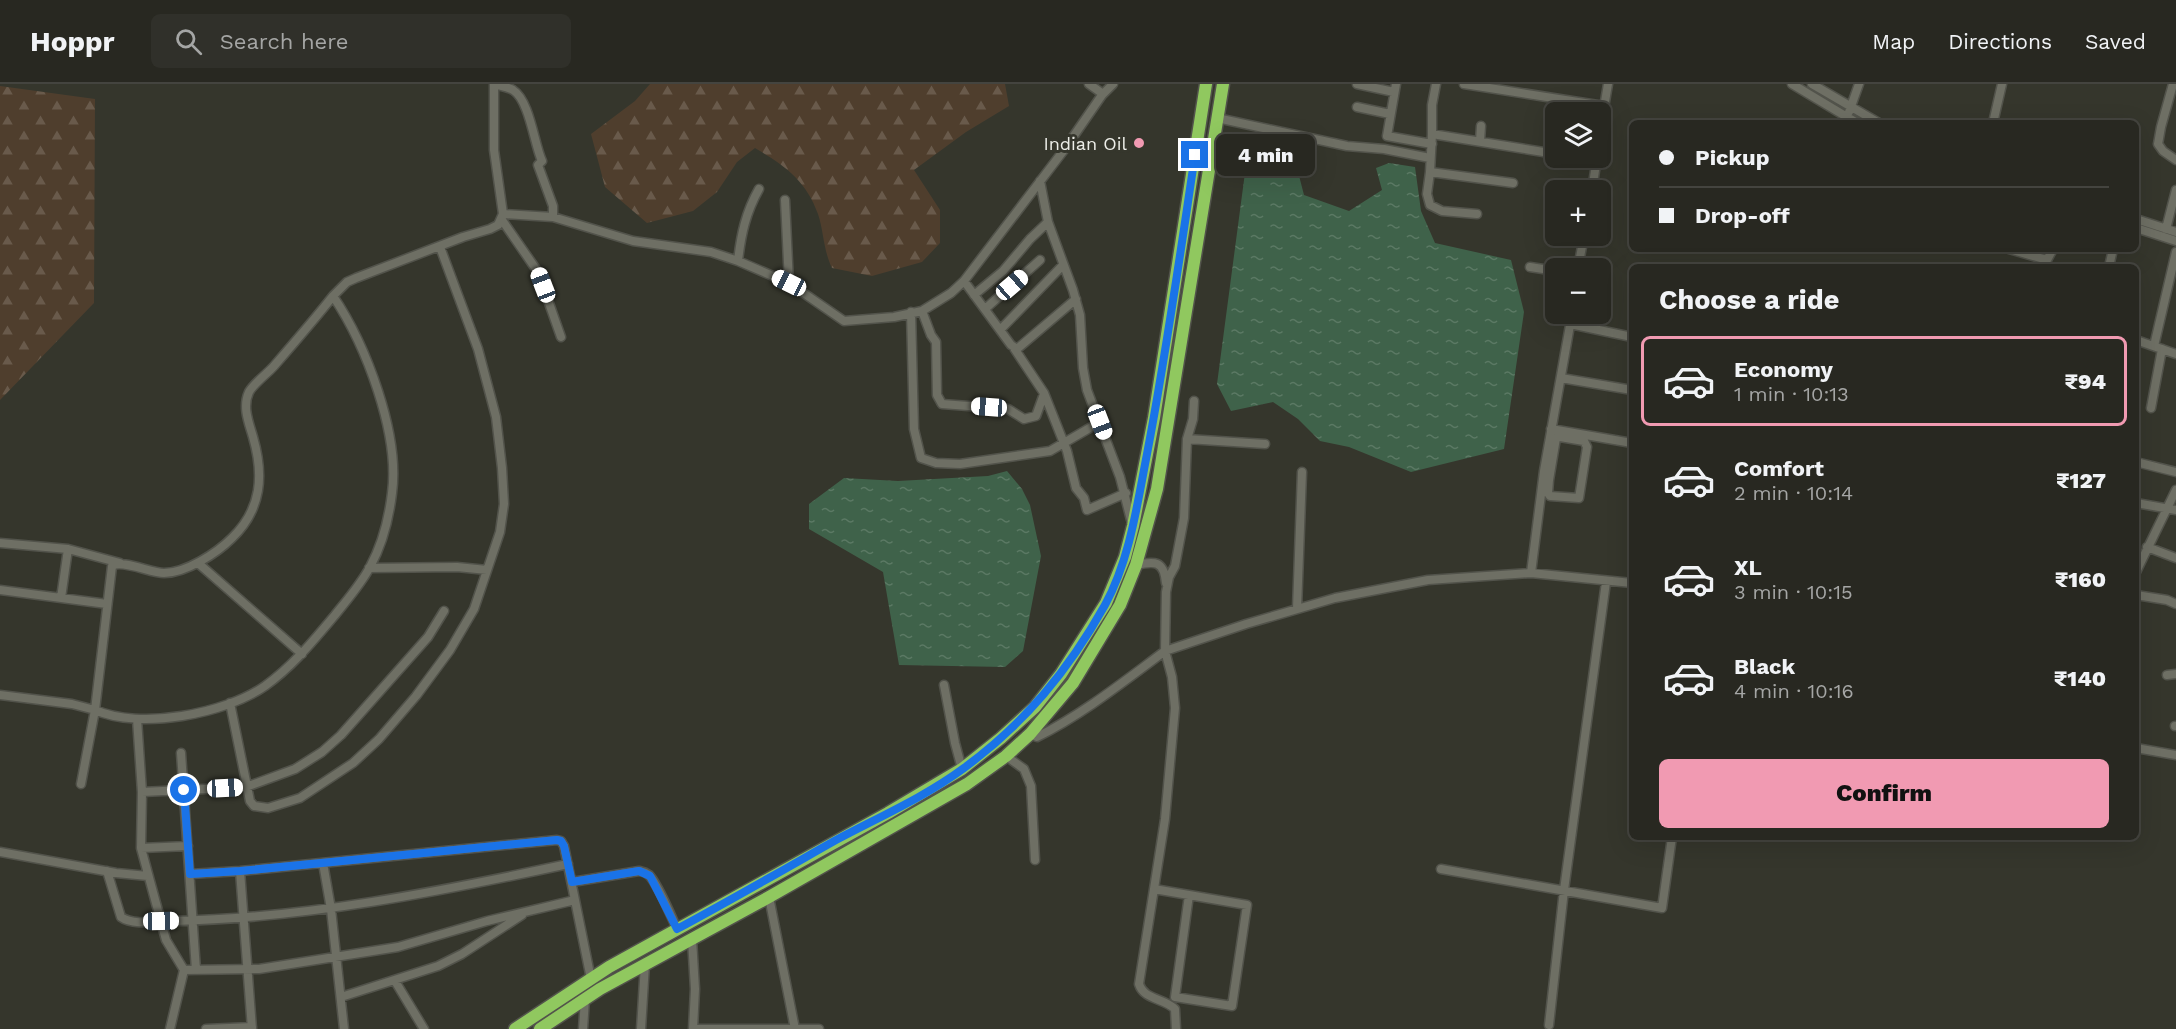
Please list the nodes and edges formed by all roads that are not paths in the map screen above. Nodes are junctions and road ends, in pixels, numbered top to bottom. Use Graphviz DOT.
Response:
graph roads {
  1 [pos="494,84"];
  2 [pos="1089,84"];
  3 [pos="1113,84"];
  4 [pos="1206,84"];
  5 [pos="1223,84"];
  6 [pos="1357,84"];
  7 [pos="1436,84"];
  8 [pos="1464,84"];
  9 [pos="1608,84"];
  10 [pos="1792,84"];
  11 [pos="1812,84"];
  12 [pos="1859,84"];
  13 [pos="2002,84"];
  14 [pos="2173,84"];
  15 [pos="1395,88"];
  16 [pos="1103,94"];
  17 [pos="1579,102"];
  18 [pos="1605,102"];
  19 [pos="1357,107"];
  20 [pos="1851,108"];
  21 [pos="1390,114"];
  22 [pos="1846,117"];
  23 [pos="1217,118"];
  24 [pos="1852,120"];
  25 [pos="1873,120"];
  26 [pos="1995,120"];
  27 [pos="1481,126"];
  28 [pos="1431,134"];
  29 [pos="1480,141"];
  30 [pos="1432,144"];
  31 [pos="1545,152"];
  32 [pos="1430,158"];
  33 [pos="2176,160"];
  34 [pos="1430,172"];
  35 [pos="1040,181"];
  36 [pos="1513,183"];
  37 [pos="759,189"];
  38 [pos="2176,190"];
  39 [pos="785,200"];
  40 [pos="1477,214"];
  41 [pos="502,217"];
  42 [pos="553,217"];
  43 [pos="2139,220"];
  44 [pos="1048,222"];
  45 [pos="2139,229"];
  46 [pos="2166,229"];
  47 [pos="2176,232"];
  48 [pos="2176,241"];
  49 [pos="440,247"];
  50 [pos="2019,252"];
  51 [pos="2051,252"];
  52 [pos="2176,252"];
  53 [pos="1040,260"];
  54 [pos="738,261"];
  55 [pos="1063,265"];
  56 [pos="1530,267"];
  57 [pos="1545,269"];
  58 [pos="964,281"];
  59 [pos="789,283"];
  60 [pos="974,295"];
  61 [pos="333,296"];
  62 [pos="1076,299"];
  63 [pos="984,309"];
  64 [pos="922,311"];
  65 [pos="911,312"];
  66 [pos="1570,324"];
  67 [pos="1000,330"];
  68 [pos="1629,336"];
  69 [pos="561,337"];
  70 [pos="2139,341"];
  71 [pos="2158,347"];
  72 [pos="1014,348"];
  73 [pos="2176,354"];
  74 [pos="1561,378"];
  75 [pos="1629,389"];
  76 [pos="1044,393"];
  77 [pos="1194,401"];
  78 [pos="2151,408"];
  79 [pos="1100,422"];
  80 [pos="1551,429"];
  81 [pos="1565,434"];
  82 [pos="1187,439"];
  83 [pos="1552,440"];
  84 [pos="1063,442"];
  85 [pos="1629,443"];
  86 [pos="1265,444"];
  87 [pos="2139,463"];
  88 [pos="1302,472"];
  89 [pos="2176,472"];
  90 [pos="1546,480"];
  91 [pos="2176,490"];
  92 [pos="1126,494"];
  93 [pos="2139,504"];
  94 [pos="2172,509"];
  95 [pos="1133,526"];
  96 [pos="0,543"];
  97 [pos="2147,547"];
  98 [pos="68,549"];
  99 [pos="2176,558"];
  100 [pos="198,562"];
  101 [pos="120,563"];
  102 [pos="2139,565"];
  103 [pos="1136,566"];
  104 [pos="369,568"];
  105 [pos="487,570"];
  106 [pos="1531,573"];
  107 [pos="1606,582"];
  108 [pos="1629,583"];
  109 [pos="0,590"];
  110 [pos="1166,592"];
  111 [pos="2139,595"];
  112 [pos="61,598"];
  113 [pos="106,604"];
  114 [pos="2176,604"];
  115 [pos="1297,609"];
  116 [pos="444,612"];
  117 [pos="1165,651"];
  118 [pos="302,654"];
  119 [pos="944,685"];
  120 [pos="0,695"];
  121 [pos="230,703"];
  122 [pos="95,710"];
  123 [pos="137,719"];
  124 [pos="1030,734"];
  125 [pos="2139,749"];
  126 [pos="181,753"];
  127 [pos="2176,755"];
  128 [pos="1006,756"];
  129 [pos="962,769"];
  130 [pos="81,784"];
  131 [pos="246,787"];
  132 [pos="184,790"];
  133 [pos="142,792"];
  134 [pos="1672,840"];
  135 [pos="188,846"];
  136 [pos="141,848"];
  137 [pos="0,852"];
  138 [pos="1035,860"];
  139 [pos="323,862"];
  140 [pos="568,864"];
  141 [pos="1441,869"];
  142 [pos="107,871"];
  143 [pos="240,871"];
  144 [pos="190,874"];
  145 [pos="148,876"];
  146 [pos="572,882"];
  147 [pos="1154,890"];
  148 [pos="1564,890"];
  149 [pos="1189,895"];
  150 [pos="769,897"];
  151 [pos="575,900"];
  152 [pos="331,909"];
  153 [pos="530,911"];
  154 [pos="244,917"];
  155 [pos="193,920"];
  156 [pos="161,921"];
  157 [pos="677,929"];
  158 [pos="692,939"];
  159 [pos="337,957"];
  160 [pos="645,964"];
  161 [pos="248,969"];
  162 [pos="184,970"];
  163 [pos="196,970"];
  164 [pos="591,979"];
  165 [pos="395,981"];
  166 [pos="341,997"];
  167 [pos="585,999"];
  168 [pos="1550,1025"];
  169 [pos="252,1028"];
  170 [pos="170,1029"];
  171 [pos="206,1029"];
  172 [pos="344,1029"];
  173 [pos="424,1029"];
  174 [pos="515,1029"];
  175 [pos="540,1029"];
  176 [pos="583,1029"];
  177 [pos="641,1029"];
  178 [pos="795,1029"];
  179 [pos="819,1029"];
  180 [pos="1176,1029"];
  1 -- 41 [label="street"];
  1 -- 42 [label="street"];
  2 -- 16 [label="street"];
  3 -- 16 [label="street"];
  4 -- 95 [label="highway"];
  5 -- 23 [label="highway"];
  6 -- 15 [label="street"];
  7 -- 28 [label="street"];
  8 -- 17 [label="street"];
  9 -- 18 [label="street"];
  10 -- 22 [label="street"];
  11 -- 20 [label="street"];
  12 -- 20 [label="street"];
  13 -- 26 [label="street"];
  14 -- 33 [label="street"];
  15 -- 21 [label="street"];
  16 -- 35 [label="street"];
  19 -- 21 [label="street"];
  20 -- 22 [label="street"];
  20 -- 25 [label="street"];
  21 -- 30 [label="street"];
  22 -- 24 [label="street"];
  23 -- 32 [label="street"];
  23 -- 103 [label="highway"];
  27 -- 29 [label="street"];
  28 -- 29 [label="street"];
  28 -- 30 [label="street"];
  29 -- 31 [label="street"];
  30 -- 32 [label="street"];
  32 -- 34 [label="street"];
  34 -- 36 [label="street"];
  34 -- 40 [label="street"];
  35 -- 44 [label="street"];
  35 -- 58 [label="street"];
  37 -- 54 [label="street"];
  38 -- 46 [label="street"];
  39 -- 59 [label="street"];
  41 -- 42 [label="street"];
  41 -- 49 [label="street"];
  41 -- 69 [label="street"];
  42 -- 54 [label="street"];
  43 -- 46 [label="street"];
  44 -- 55 [label="street"];
  44 -- 60 [label="street"];
  45 -- 48 [label="street"];
  46 -- 47 [label="street"];
  49 -- 61 [label="street"];
  49 -- 105 [label="street"];
  50 -- 51 [label="street"];
  52 -- 71 [label="street"];
  53 -- 63 [label="street"];
  54 -- 59 [label="street"];
  55 -- 62 [label="street"];
  55 -- 67 [label="street"];
  56 -- 57 [label="street"];
  58 -- 60 [label="street"];
  58 -- 64 [label="street"];
  59 -- 65 [label="street"];
  60 -- 63 [label="street"];
  61 -- 100 [label="street"];
  61 -- 104 [label="street"];
  62 -- 72 [label="street"];
  62 -- 79 [label="street"];
  63 -- 67 [label="street"];
  64 -- 65 [label="street"];
  64 -- 76 [label="street"];
  65 -- 84 [label="street"];
  66 -- 68 [label="street"];
  66 -- 74 [label="street"];
  67 -- 72 [label="street"];
  70 -- 71 [label="street"];
  71 -- 73 [label="street"];
  71 -- 78 [label="street"];
  72 -- 76 [label="street"];
  74 -- 75 [label="street"];
  74 -- 80 [label="street"];
  76 -- 84 [label="street"];
  77 -- 82 [label="street"];
  79 -- 84 [label="street"];
  79 -- 92 [label="street"];
  80 -- 81 [label="street"];
  80 -- 83 [label="street"];
  81 -- 83 [label="street"];
  81 -- 85 [label="street"];
  81 -- 90 [label="street"];
  82 -- 86 [label="street"];
  82 -- 110 [label="street"];
  83 -- 90 [label="street"];
  84 -- 92 [label="street"];
  87 -- 89 [label="street"];
  88 -- 115 [label="street"];
  90 -- 106 [label="street"];
  91 -- 94 [label="street"];
  92 -- 95 [label="street"];
  93 -- 94 [label="street"];
  94 -- 97 [label="street"];
  95 -- 129 [label="highway"];
  96 -- 98 [label="street"];
  97 -- 99 [label="street"];
  97 -- 102 [label="street"];
  98 -- 101 [label="street"];
  98 -- 112 [label="street"];
  100 -- 101 [label="street"];
  100 -- 118 [label="street"];
  101 -- 113 [label="street"];
  103 -- 110 [label="street"];
  103 -- 124 [label="highway"];
  104 -- 105 [label="street"];
  104 -- 118 [label="street"];
  105 -- 131 [label="street"];
  106 -- 107 [label="street"];
  106 -- 115 [label="street"];
  107 -- 108 [label="street"];
  107 -- 148 [label="street"];
  109 -- 112 [label="street"];
  110 -- 117 [label="street"];
  111 -- 114 [label="street"];
  112 -- 113 [label="street"];
  113 -- 122 [label="street"];
  115 -- 117 [label="street"];
  116 -- 131 [label="street"];
  117 -- 124 [label="street"];
  117 -- 147 [label="street"];
  118 -- 121 [label="street"];
  119 -- 129 [label="street"];
  120 -- 122 [label="street"];
  121 -- 123 [label="street"];
  121 -- 131 [label="street"];
  122 -- 123 [label="street"];
  122 -- 130 [label="street"];
  123 -- 133 [label="street"];
  124 -- 128 [label="highway"];
  125 -- 127 [label="street"];
  126 -- 132 [label="street"];
  128 -- 138 [label="street"];
  128 -- 150 [label="highway"];
  129 -- 157 [label="highway"];
  131 -- 132 [label="street"];
  132 -- 133 [label="street"];
  132 -- 135 [label="street"];
  133 -- 136 [label="street"];
  134 -- 148 [label="street"];
  135 -- 136 [label="street"];
  135 -- 144 [label="street"];
  136 -- 145 [label="street"];
  137 -- 142 [label="street"];
  139 -- 140 [label="street"];
  139 -- 143 [label="street"];
  139 -- 152 [label="street"];
  140 -- 146 [label="street"];
  140 -- 152 [label="street"];
  141 -- 148 [label="street"];
  142 -- 145 [label="street"];
  142 -- 156 [label="street"];
  143 -- 144 [label="street"];
  143 -- 154 [label="street"];
  144 -- 155 [label="street"];
  145 -- 156 [label="street"];
  146 -- 151 [label="street"];
  146 -- 157 [label="street"];
  147 -- 149 [label="street"];
  147 -- 180 [label="street"];
  148 -- 168 [label="street"];
  149 -- 149 [label="street"];
  150 -- 158 [label="highway"];
  150 -- 178 [label="street"];
  151 -- 153 [label="street"];
  151 -- 164 [label="street"];
  152 -- 154 [label="street"];
  152 -- 159 [label="street"];
  153 -- 159 [label="street"];
  153 -- 165 [label="street"];
  154 -- 155 [label="street"];
  154 -- 161 [label="street"];
  155 -- 156 [label="street"];
  155 -- 163 [label="street"];
  156 -- 162 [label="street"];
  157 -- 164 [label="highway"];
  158 -- 160 [label="highway"];
  158 -- 178 [label="street"];
  159 -- 161 [label="street"];
  159 -- 166 [label="street"];
  160 -- 167 [label="highway"];
  160 -- 177 [label="street"];
  161 -- 163 [label="street"];
  161 -- 169 [label="street"];
  162 -- 163 [label="street"];
  162 -- 170 [label="street"];
  164 -- 174 [label="highway"];
  165 -- 166 [label="street"];
  165 -- 173 [label="street"];
  166 -- 172 [label="street"];
  167 -- 175 [label="highway"];
  167 -- 176 [label="street"];
  169 -- 171 [label="street"];
  178 -- 179 [label="street"];
}
